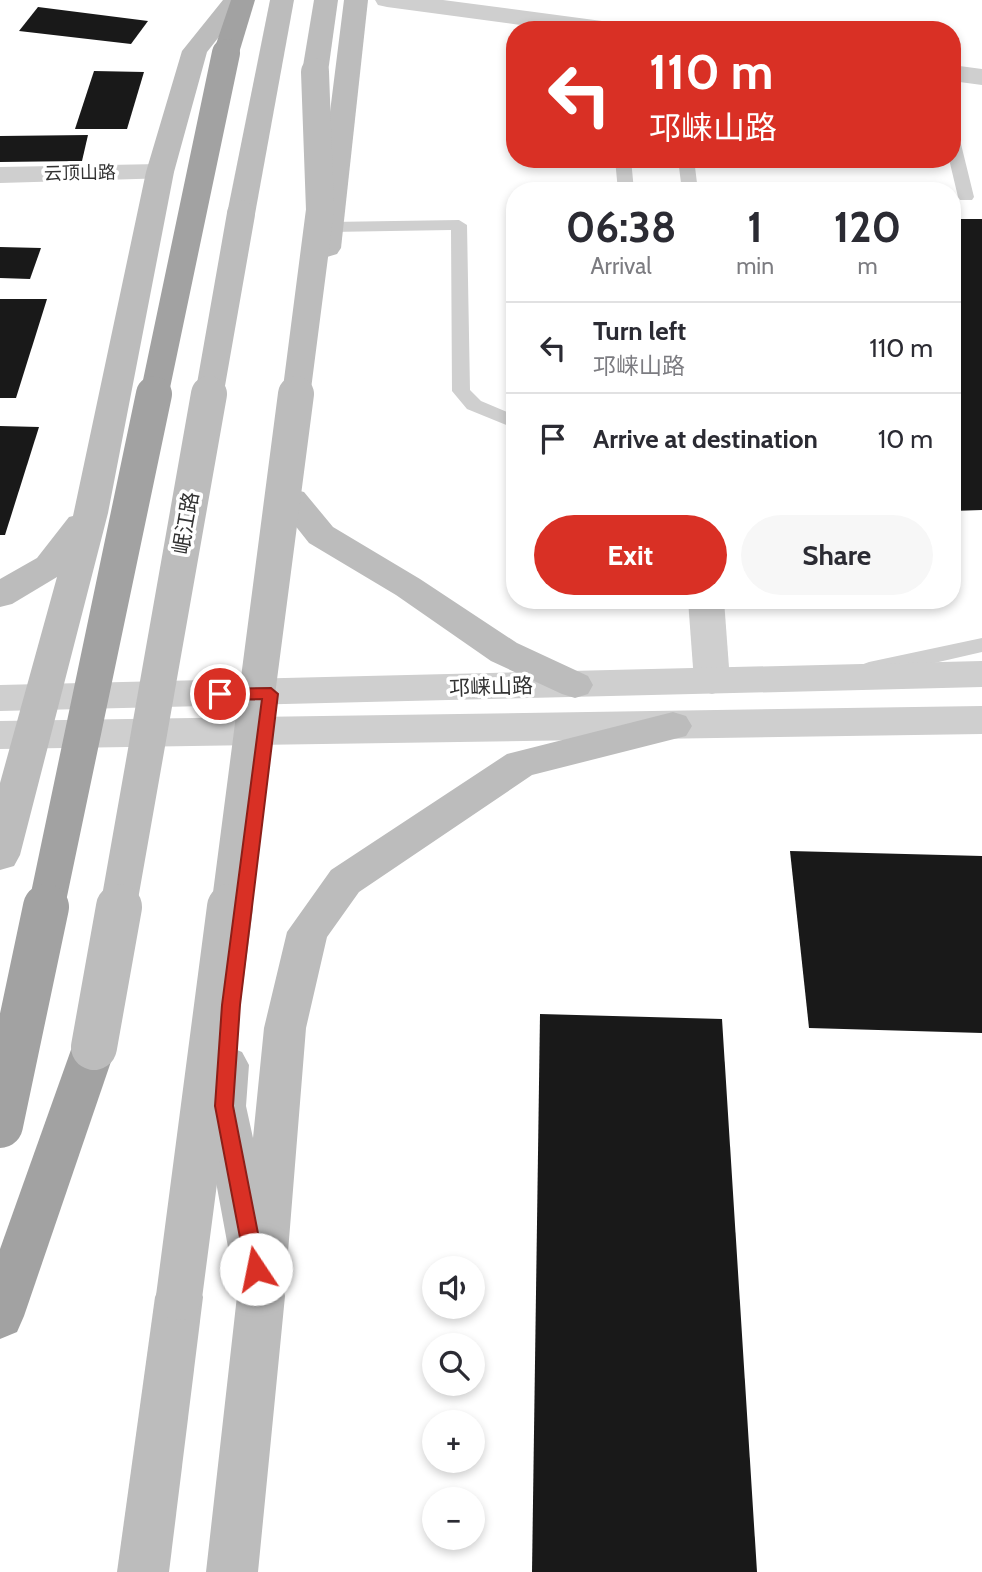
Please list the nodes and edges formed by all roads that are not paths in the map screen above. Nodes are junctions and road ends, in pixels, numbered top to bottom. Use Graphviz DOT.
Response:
graph roads {
  1 [pos="236,0"];
  2 [pos="243,0"];
  3 [pos="282,0"];
  4 [pos="326,0"];
  5 [pos="356,0"];
  6 [pos="387,0"];
  7 [pos="548,21"];
  8 [pos="961,74"];
  9 [pos="982,77"];
  10 [pos="959,168"];
  11 [pos="160,172"];
  12 [pos="0,175"];
  13 [pos="967,197"];
  14 [pos="330,227"];
  15 [pos="506,419"];
  16 [pos="292,500"];
  17 [pos="91,513"];
  18 [pos="0,595"];
  19 [pos="707,609"];
  20 [pos="982,645"];
  21 [pos="982,658"];
  22 [pos="982,674"];
  23 [pos="828,678"];
  24 [pos="712,681"];
  25 [pos="575,685"];
  26 [pos="41,697"];
  27 [pos="0,698"];
  28 [pos="269,712"];
  29 [pos="982,720"];
  30 [pos="673,726"];
  31 [pos="16,735"];
  32 [pos="0,855"];
  33 [pos="94,1047"];
  34 [pos="0,1125"];
  35 [pos="261,1296"];
  36 [pos="0,1316"];
  37 [pos="143,1572"];
  38 [pos="232,1572"];
  1 -- 11 [label="main road"];
  2 -- 34 [label="highway, bridge"];
  3 -- 33 [label="main road, 岷江路, bridge"];
  4 -- 37 [label="main road, bridge"];
  5 -- 14 [label="main road"];
  6 -- 7 [label="street"];
  8 -- 9 [label="street"];
  10 -- 13 [label="lane"];
  11 -- 12 [label="street, 云顶山路"];
  11 -- 17 [label="main road"];
  14 -- 15 [label="lane"];
  14 -- 16 [label="main road"];
  16 -- 25 [label="main road"];
  16 -- 28 [label="main road"];
  17 -- 18 [label="main road"];
  17 -- 26 [label="main road"];
  19 -- 24 [label="street"];
  20 -- 23 [label="lane"];
  21 -- 23 [label="lane"];
  22 -- 23 [label="street, 邛崃山路"];
  23 -- 24 [label="street, 邛崃山路"];
  24 -- 25 [label="street, 邛崃山路"];
  25 -- 28 [label="street, 邛崃山路"];
  26 -- 27 [label="street, 邛崃山路"];
  26 -- 28 [label="street, 邛崃山路"];
  26 -- 31 [label="main road"];
  28 -- 30 [label="street, 邛崃山路"];
  28 -- 31 [label="street, 邛崃山路"];
  28 -- 35 [label="main road"];
  29 -- 30 [label="street, 邛崃山路"];
  30 -- 35 [label="main road"];
  31 -- 32 [label="main road"];
  33 -- 36 [label="highway"];
  35 -- 38 [label="main road"];
}
